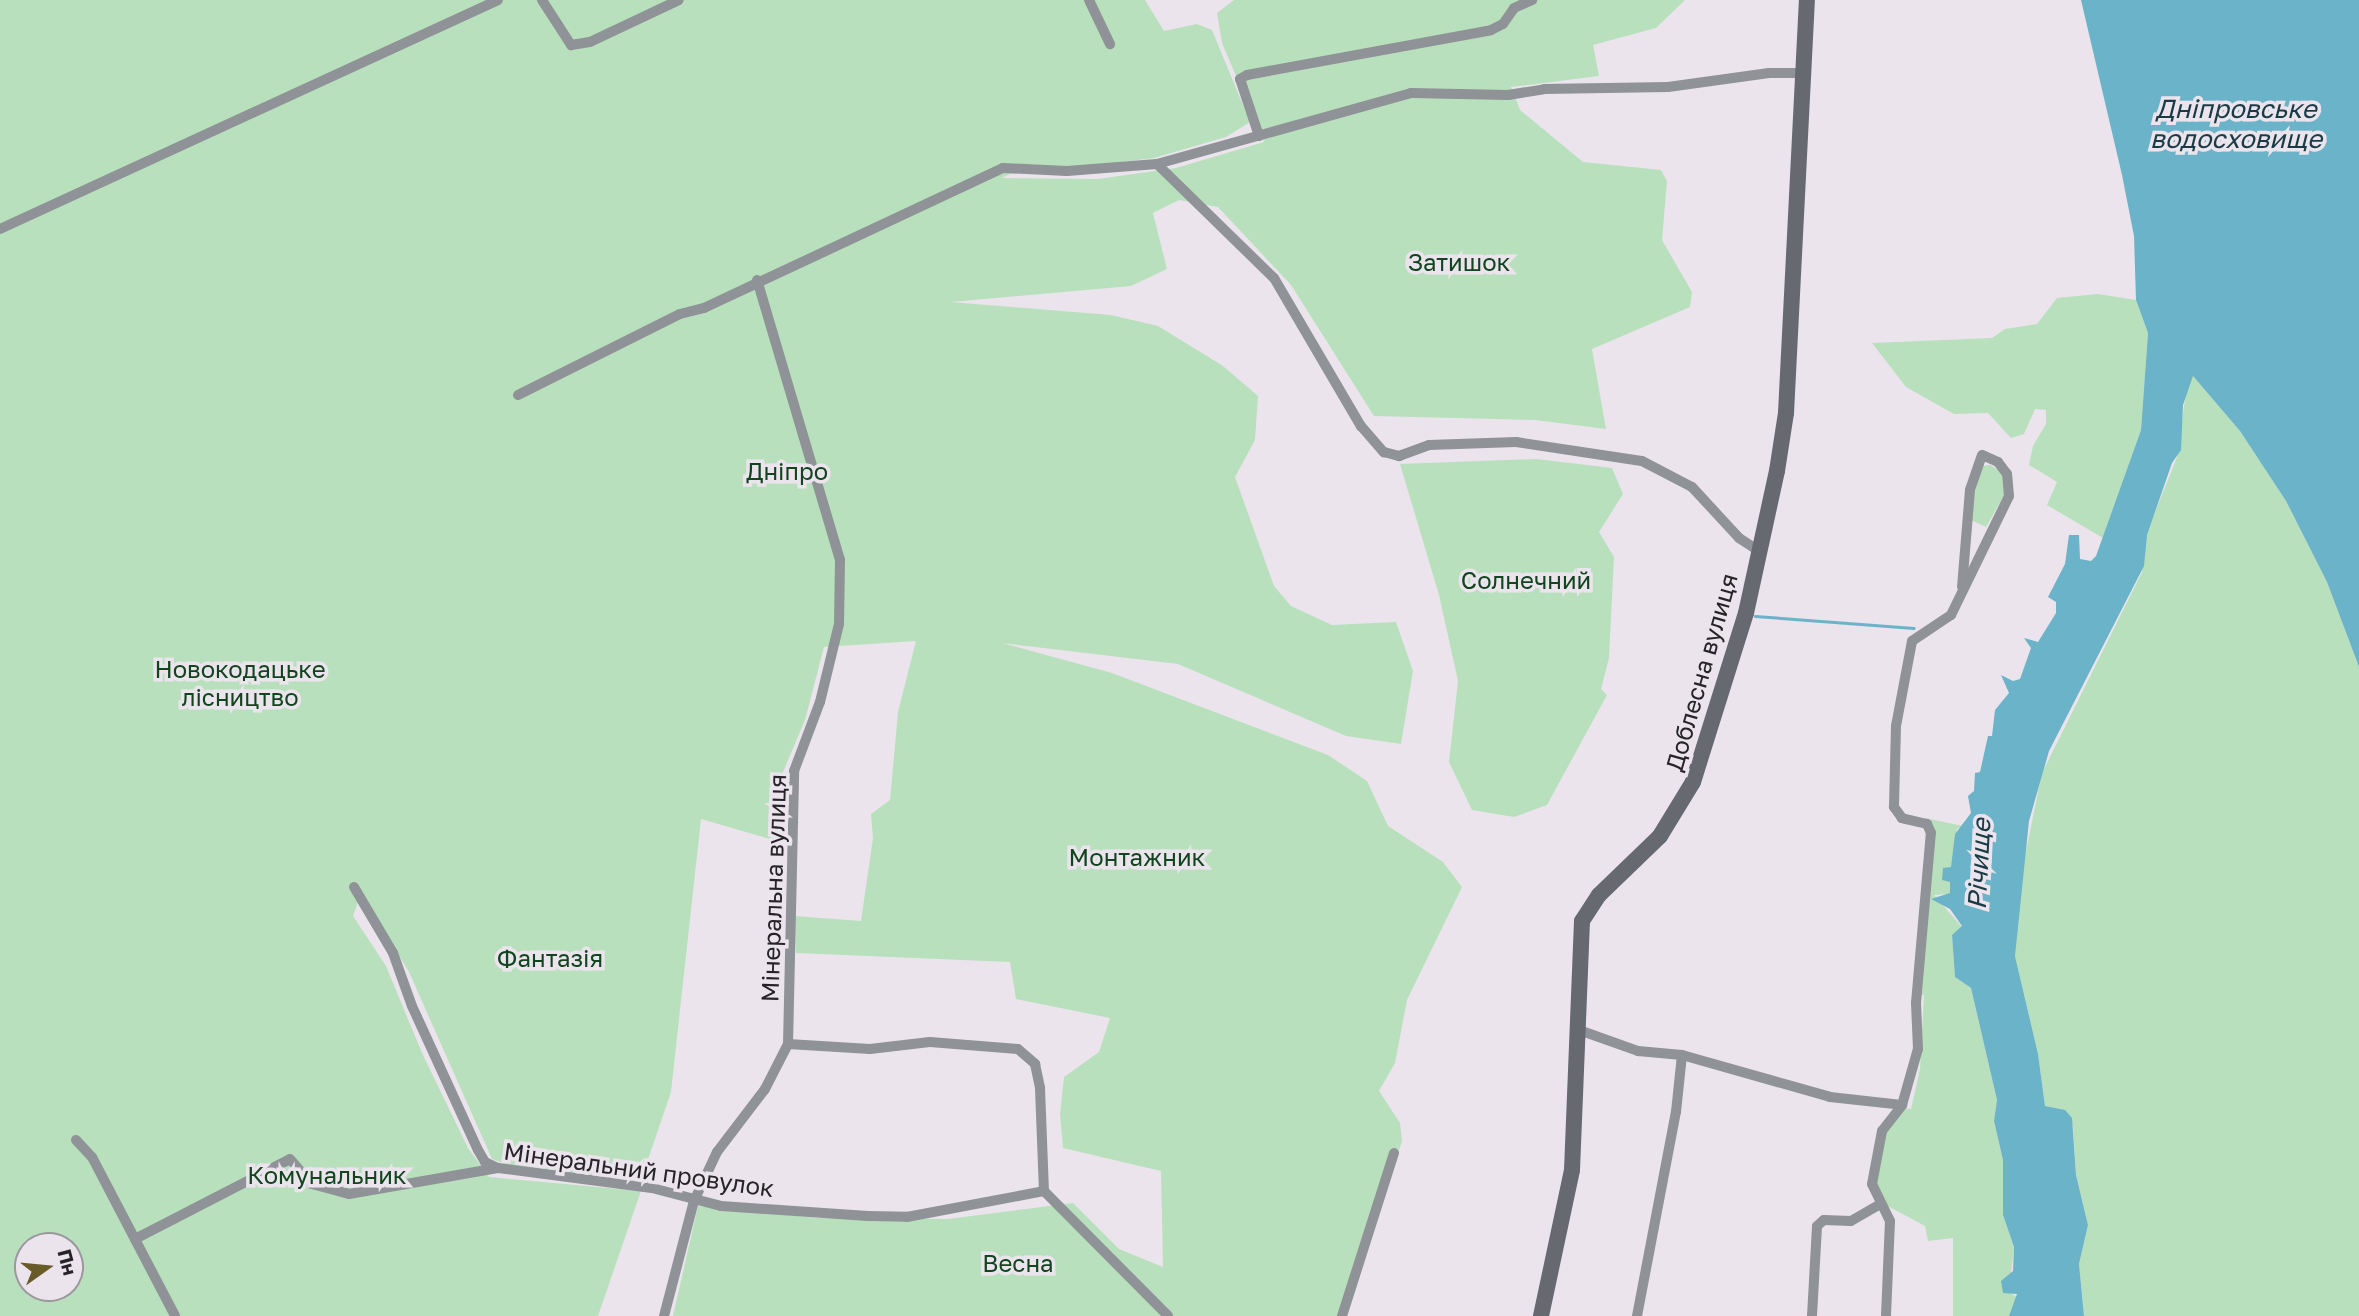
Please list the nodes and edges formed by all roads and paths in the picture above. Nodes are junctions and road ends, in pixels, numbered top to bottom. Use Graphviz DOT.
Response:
graph roads {
  1 [pos="498,0"];
  2 [pos="542,0"];
  3 [pos="679,0"];
  4 [pos="1089,0"];
  5 [pos="1532,0"];
  6 [pos="1807,0"];
  7 [pos="1110,44"];
  8 [pos="1801,73"];
  9 [pos="1259,136"];
  10 [pos="1157,164"];
  11 [pos="0,229"];
  12 [pos="758,280"];
  13 [pos="518,395"];
  14 [pos="1759,551"];
  15 [pos="1962,587"];
  16 [pos="354,887"];
  17 [pos="1579,1030"];
  18 [pos="788,1044"];
  19 [pos="1682,1055"];
  20 [pos="1902,1105"];
  21 [pos="76,1140"];
  22 [pos="1394,1153"];
  23 [pos="498,1168"];
  24 [pos="1044,1191"];
  25 [pos="694,1200"];
  26 [pos="1881,1204"];
  27 [pos="135,1239"];
  28 [pos="175,1316"];
  29 [pos="664,1316"];
  30 [pos="1168,1316"];
  31 [pos="1342,1316"];
  32 [pos="1541,1316"];
  33 [pos="1637,1316"];
  34 [pos="1812,1316"];
  35 [pos="1886,1316"];
  1 -- 11 [label="street"];
  2 -- 3 [label="street"];
  4 -- 7 [label="street"];
  5 -- 9 [label="street"];
  6 -- 8 [label="street, Доблесна вулиця"];
  8 -- 9 [label="street"];
  8 -- 14 [label="street, Доблесна вулиця"];
  9 -- 10 [label="street"];
  10 -- 12 [label="street"];
  10 -- 14 [label="street"];
  12 -- 13 [label="street"];
  12 -- 18 [label="street, Мінеральна вулиця"];
  14 -- 17 [label="street, Доблесна вулиця"];
  15 -- 15 [label="street"];
  15 -- 20 [label="street"];
  16 -- 23 [label="street"];
  17 -- 19 [label="street"];
  17 -- 32 [label="street, Доблесна вулиця"];
  18 -- 24 [label="street"];
  18 -- 25 [label="street, Мінеральна вулиця"];
  19 -- 20 [label="street"];
  19 -- 33 [label="street"];
  20 -- 26 [label="street"];
  21 -- 27 [label="street"];
  22 -- 31 [label="street"];
  23 -- 25 [label="street, Мінеральний провулок"];
  23 -- 27 [label="street, Мінеральний провулок"];
  24 -- 25 [label="street, Мінеральний провулок"];
  24 -- 30 [label="street"];
  25 -- 29 [label="street, Мінеральна вулиця"];
  26 -- 34 [label="street"];
  26 -- 35 [label="street"];
  27 -- 28 [label="street"];
}
